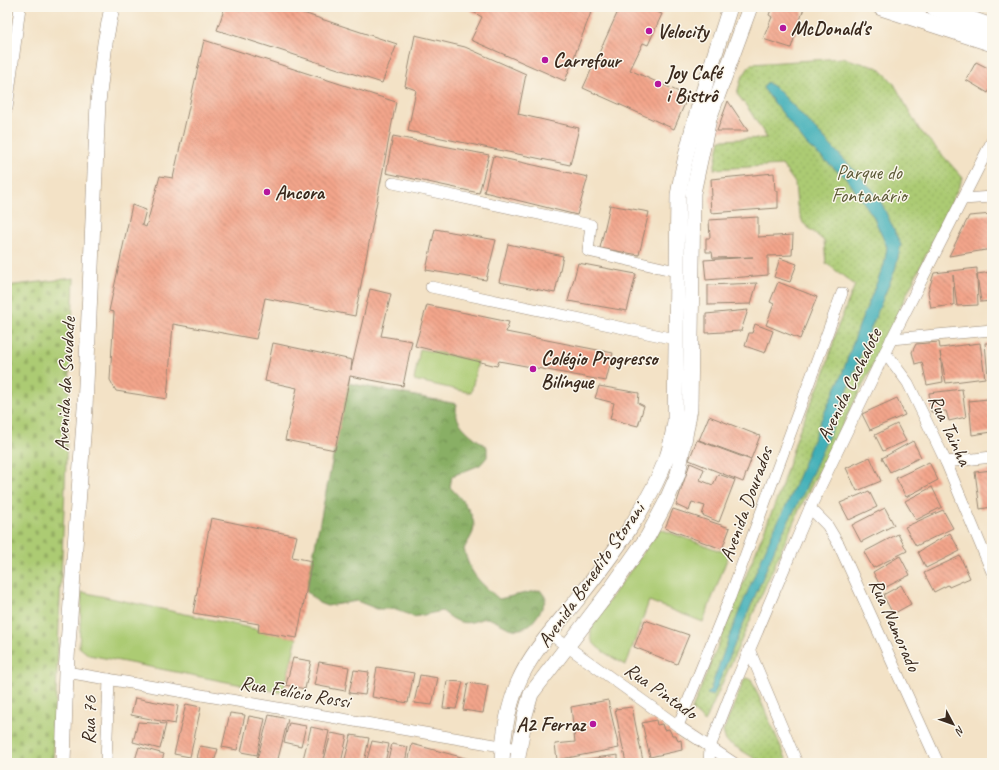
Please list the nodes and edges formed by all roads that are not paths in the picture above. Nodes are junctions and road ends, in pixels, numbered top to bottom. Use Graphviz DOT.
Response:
graph roads {
  1 [pos="20,7"];
  2 [pos="112,7"];
  3 [pos="730,7"];
  4 [pos="750,7"];
  5 [pos="881,7"];
  6 [pos="934,7"];
  7 [pos="992,27"];
  8 [pos="992,43"];
  9 [pos="7,108"];
  10 [pos="992,142"];
  11 [pos="393,183"];
  12 [pos="992,197"];
  13 [pos="963,199"];
  14 [pos="676,271"];
  15 [pos="431,286"];
  16 [pos="842,293"];
  17 [pos="992,330"];
  18 [pos="675,339"];
  19 [pos="891,339"];
  20 [pos="885,352"];
  21 [pos="992,457"];
  22 [pos="946,462"];
  23 [pos="810,508"];
  24 [pos="992,572"];
  25 [pos="550,634"];
  26 [pos="567,647"];
  27 [pos="749,649"];
  28 [pos="66,672"];
  29 [pos="109,679"];
  30 [pos="678,726"];
  31 [pos="503,746"];
  32 [pos="710,747"];
  33 [pos="518,756"];
  34 [pos="63,763"];
  35 [pos="106,763"];
  36 [pos="502,763"];
  37 [pos="709,763"];
  38 [pos="734,763"];
  39 [pos="797,763"];
  40 [pos="938,763"];
  1 -- 9 [label="street"];
  2 -- 28 [label="main road, Avenida da Saudade"];
  3 -- 14 [label="main road, Avenida Benedito Storani"];
  4 -- 26 [label="main road, Avenida Benedito Storani"];
  5 -- 8 [label="main road"];
  6 -- 7 [label="main road"];
  10 -- 13 [label="street, Avenida Cachalote"];
  11 -- 14 [label="street"];
  12 -- 13 [label="street"];
  13 -- 19 [label="street, Avenida Cachalote"];
  14 -- 18 [label="main road, Avenida Benedito Storani"];
  15 -- 18 [label="street"];
  16 -- 30 [label="street, Avenida Dourados"];
  17 -- 19 [label="street"];
  18 -- 25 [label="main road, Avenida Benedito Storani"];
  19 -- 20 [label="street, Avenida Cachalote"];
  20 -- 22 [label="street, Rua Tainha"];
  20 -- 23 [label="street, Avenida Cachalote"];
  21 -- 22 [label="street"];
  22 -- 24 [label="street, Rua Tainha"];
  23 -- 27 [label="street, Avenida Cachalote"];
  23 -- 40 [label="street, Rua Namorado"];
  25 -- 26 [label="street, Rua Pintado"];
  25 -- 31 [label="main road, Avenida Benedito Storani"];
  26 -- 30 [label="street, Rua Pintado"];
  26 -- 33 [label="main road, Avenida Benedito Storani"];
  27 -- 32 [label="street, Avenida Cachalote"];
  27 -- 39 [label="street"];
  28 -- 29 [label="street, Rua Felício Rossi"];
  28 -- 34 [label="main road, Avenida da Saudade"];
  29 -- 31 [label="street, Rua Felício Rossi"];
  29 -- 35 [label="street, Rua 76"];
  30 -- 32 [label="street, Rua Pintado"];
  31 -- 33 [label="street, Rua Felício Rossi"];
  31 -- 36 [label="main road, Avenida Benedito Storani"];
  32 -- 37 [label="street, Avenida Cachalote"];
  32 -- 38 [label="street, Rua Pintado"];
}
